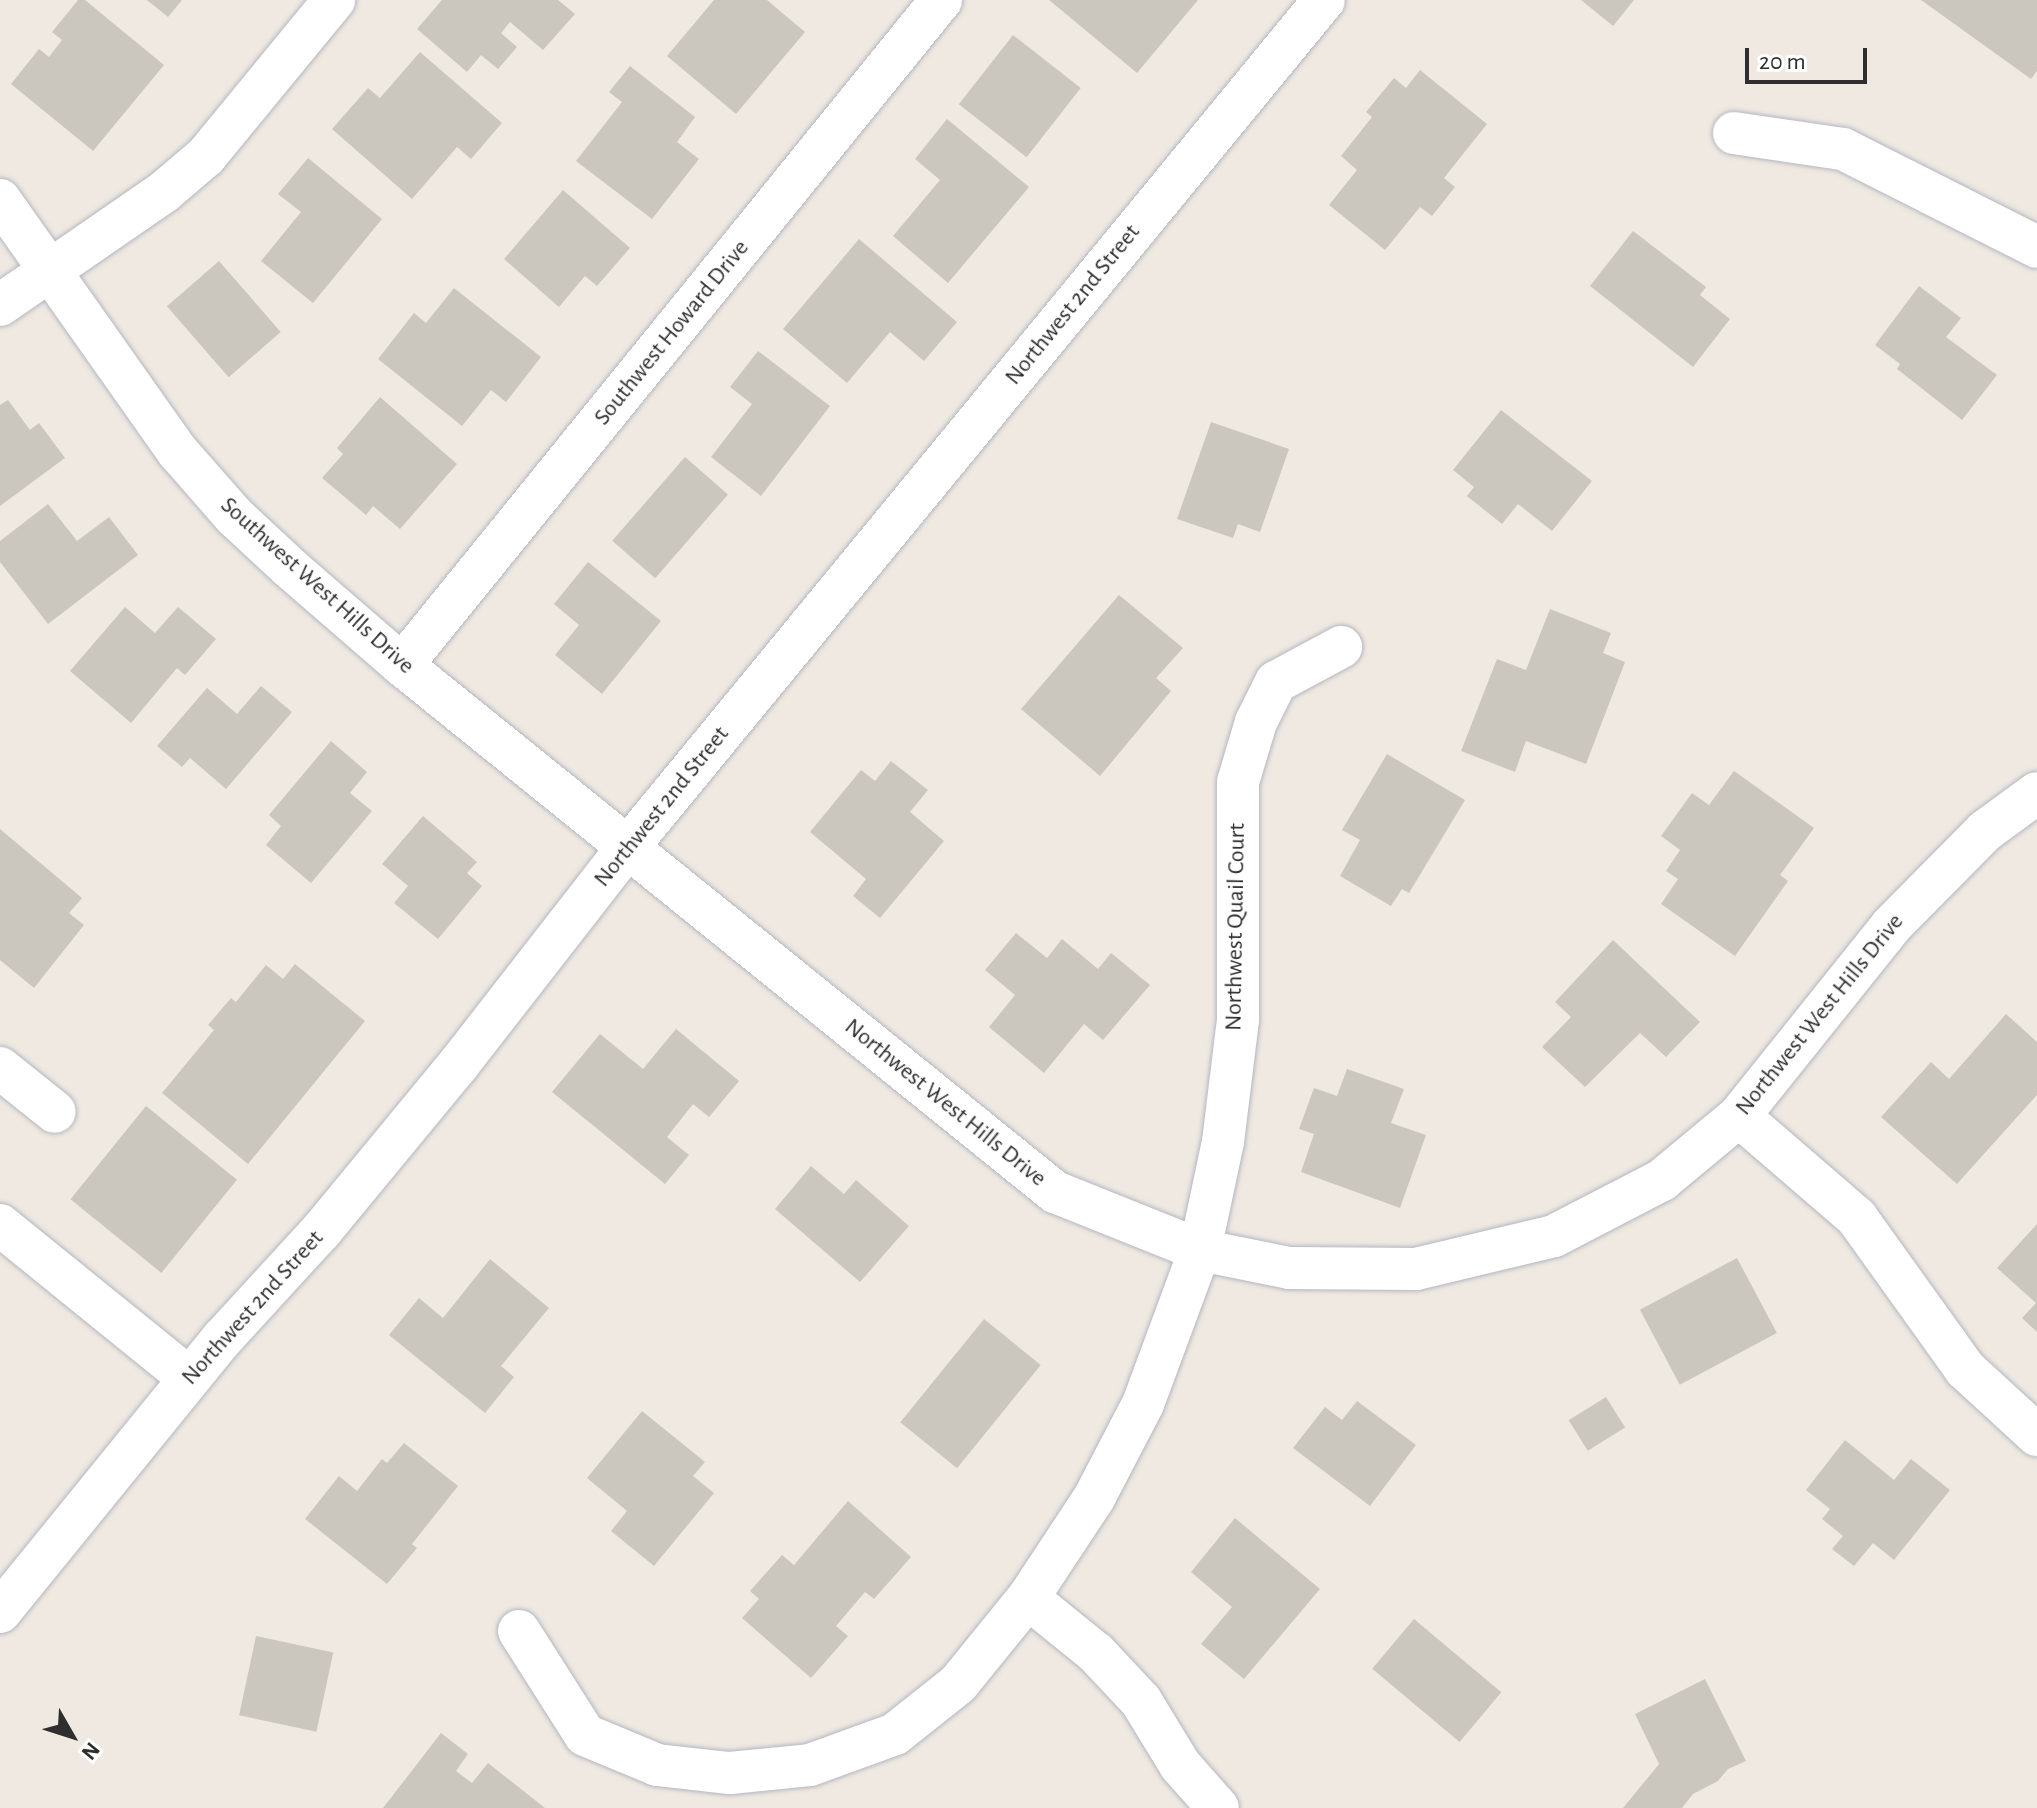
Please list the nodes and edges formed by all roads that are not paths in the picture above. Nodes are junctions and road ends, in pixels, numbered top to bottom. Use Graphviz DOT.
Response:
graph roads {
  1 [pos="334,0"];
  2 [pos="941,0"];
  3 [pos="1324,0"];
  4 [pos="1734,133"];
  5 [pos="0,200"];
  6 [pos="2037,247"];
  7 [pos="50,271"];
  8 [pos="0,305"];
  9 [pos="1341,647"];
  10 [pos="402,665"];
  11 [pos="2037,793"];
  12 [pos="628,847"];
  13 [pos="0,1068"];
  14 [pos="55,1112"];
  15 [pos="1739,1116"];
  16 [pos="0,1225"];
  17 [pos="1200,1250"];
  18 [pos="189,1378"];
  19 [pos="2037,1435"];
  20 [pos="1028,1598"];
  21 [pos="0,1612"];
  22 [pos="519,1631"];
  23 [pos="1218,1808"];
  1 -- 7 [label="street"];
  2 -- 10 [label="street, Southwest Howard Drive"];
  3 -- 12 [label="street, Northwest 2nd Street"];
  4 -- 6 [label="street"];
  5 -- 7 [label="street, Southwest West Hills Drive"];
  7 -- 8 [label="street"];
  7 -- 10 [label="street, Southwest West Hills Drive"];
  9 -- 17 [label="street, Northwest Quail Court"];
  10 -- 12 [label="street, Southwest West Hills Drive"];
  11 -- 15 [label="street, Northwest West Hills Drive"];
  12 -- 17 [label="street, Northwest West Hills Drive"];
  12 -- 18 [label="street, Northwest 2nd Street"];
  13 -- 14 [label="street"];
  15 -- 17 [label="street, Northwest West Hills Drive"];
  15 -- 19 [label="street"];
  16 -- 18 [label="street"];
  17 -- 20 [label="street, Northwest Quail Court"];
  18 -- 21 [label="street, Northwest 2nd Street"];
  20 -- 22 [label="street, Northwest Quail Court"];
  20 -- 23 [label="street"];
}
